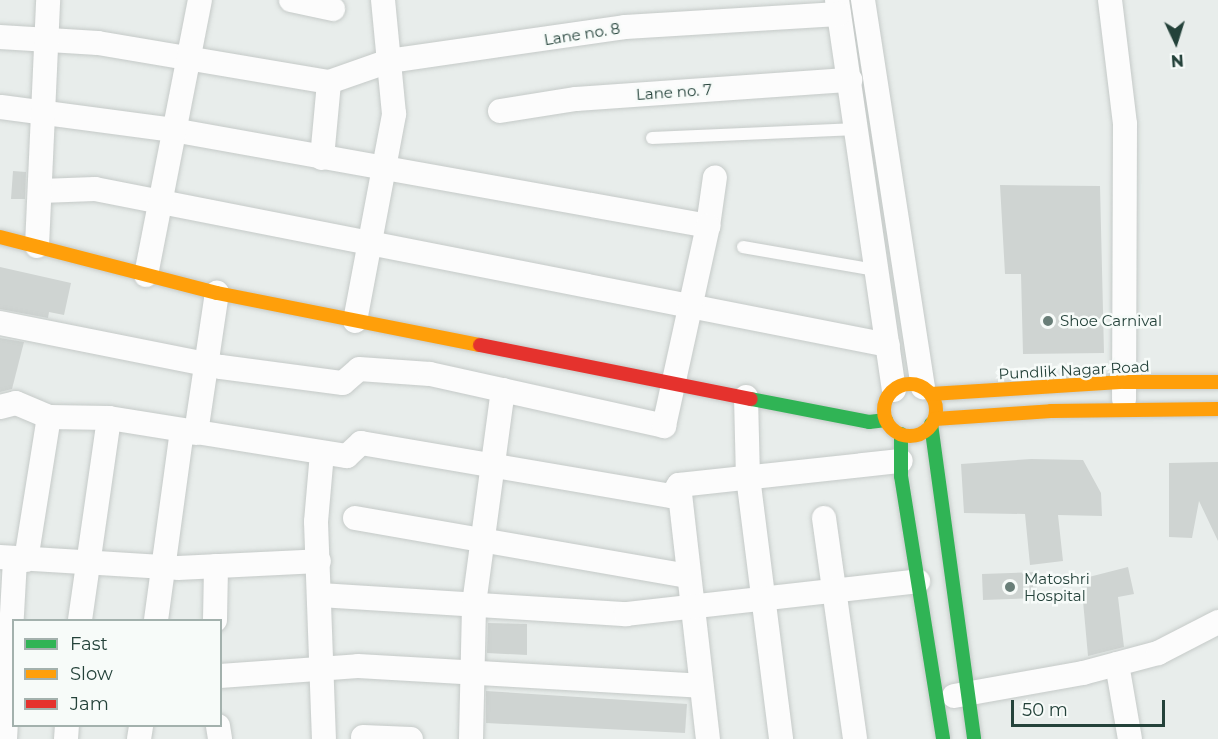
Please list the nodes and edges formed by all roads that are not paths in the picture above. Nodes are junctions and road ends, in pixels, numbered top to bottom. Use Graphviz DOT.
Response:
graph roads {
  1 [pos="48,0"];
  2 [pos="200,0"];
  3 [pos="291,0"];
  4 [pos="383,0"];
  5 [pos="863,0"];
  6 [pos="1110,0"];
  7 [pos="838,7"];
  8 [pos="333,9"];
  9 [pos="0,37"];
  10 [pos="45,40"];
  11 [pos="189,57"];
  12 [pos="389,61"];
  13 [pos="850,80"];
  14 [pos="328,82"];
  15 [pos="1,107"];
  16 [pos="500,111"];
  17 [pos="46,112"];
  18 [pos="173,129"];
  19 [pos="857,129"];
  20 [pos="652,138"];
  21 [pos="321,158"];
  22 [pos="383,169"];
  23 [pos="874,170"];
  24 [pos="716,177"];
  25 [pos="41,191"];
  26 [pos="158,201"];
  27 [pos="708,226"];
  28 [pos="0,237"];
  29 [pos="369,242"];
  30 [pos="37,246"];
  31 [pos="743,247"];
  32 [pos="880,271"];
  33 [pos="146,274"];
  34 [pos="217,293"];
  35 [pos="691,304"];
  36 [pos="355,321"];
  37 [pos="0,323"];
  38 [pos="888,345"];
  39 [pos="206,364"];
  40 [pos="673,382"];
  41 [pos="1124,382"];
  42 [pos="1218,382"];
  43 [pos="503,390"];
  44 [pos="894,390"];
  45 [pos="927,391"];
  46 [pos="746,397"];
  47 [pos="0,407"];
  48 [pos="1218,409"];
  49 [pos="1124,410"];
  50 [pos="49,417"];
  51 [pos="109,418"];
  52 [pos="886,420"];
  53 [pos="933,422"];
  54 [pos="189,432"];
  55 [pos="901,434"];
  56 [pos="322,453"];
  57 [pos="901,461"];
  58 [pos="490,466"];
  59 [pos="748,477"];
  60 [pos="679,485"];
  61 [pos="354,518"];
  62 [pos="824,518"];
  63 [pos="481,540"];
  64 [pos="14,559"];
  65 [pos="319,561"];
  66 [pos="87,563"];
  67 [pos="216,566"];
  68 [pos="163,567"];
  69 [pos="687,576"];
  70 [pos="918,580"];
  71 [pos="834,592"];
  72 [pos="321,595"];
  73 [pos="764,600"];
  74 [pos="474,604"];
  75 [pos="689,609"];
  76 [pos="80,619"];
  77 [pos="156,619"];
  78 [pos="215,619"];
  79 [pos="1218,621"];
  80 [pos="1118,664"];
  81 [pos="322,668"];
  82 [pos="472,673"];
  83 [pos="222,676"];
  84 [pos="700,686"];
  85 [pos="967,693"];
  86 [pos="937,699"];
  87 [pos="363,737"];
  88 [pos="5,739"];
  89 [pos="324,739"];
  90 [pos="411,739"];
  91 [pos="471,739"];
  92 [pos="708,739"];
  93 [pos="781,739"];
  94 [pos="855,739"];
  95 [pos="943,739"];
  96 [pos="974,739"];
  97 [pos="1130,739"];
  1 -- 10 [label="street"];
  2 -- 11 [label="street"];
  3 -- 8 [label="street"];
  4 -- 12 [label="street"];
  5 -- 23 [label="street"];
  6 -- 41 [label="street"];
  7 -- 12 [label="street, Lane no. 8"];
  7 -- 13 [label="street"];
  9 -- 10 [label="street"];
  10 -- 11 [label="street"];
  10 -- 17 [label="street"];
  11 -- 14 [label="street"];
  11 -- 18 [label="street"];
  12 -- 14 [label="street, Lane no. 8"];
  12 -- 22 [label="street"];
  13 -- 16 [label="street, Lane no. 7"];
  13 -- 19 [label="street"];
  14 -- 21 [label="street"];
  15 -- 17 [label="street"];
  17 -- 18 [label="street"];
  17 -- 25 [label="street"];
  18 -- 21 [label="street"];
  18 -- 26 [label="street"];
  19 -- 20 [label="lane"];
  19 -- 23 [label="street"];
  21 -- 22 [label="street"];
  22 -- 27 [label="street"];
  22 -- 29 [label="street"];
  23 -- 32 [label="street"];
  23 -- 45 [label="street"];
  24 -- 27 [label="street"];
  25 -- 26 [label="street"];
  25 -- 30 [label="street"];
  26 -- 29 [label="street"];
  26 -- 33 [label="street"];
  27 -- 35 [label="street"];
  28 -- 30 [label="main road"];
  29 -- 35 [label="street"];
  29 -- 36 [label="street"];
  30 -- 33 [label="main road"];
  31 -- 32 [label="lane"];
  32 -- 38 [label="street"];
  33 -- 34 [label="main road"];
  34 -- 36 [label="main road"];
  34 -- 39 [label="street"];
  35 -- 38 [label="street"];
  35 -- 40 [label="street"];
  36 -- 40 [label="main road"];
  37 -- 39 [label="street"];
  38 -- 44 [label="street"];
  39 -- 43 [label="street"];
  39 -- 54 [label="street"];
  40 -- 43 [label="street"];
  40 -- 46 [label="main road"];
  41 -- 42 [label="main road, Pundlik Nagar Road"];
  41 -- 45 [label="main road, Pundlik Nagar Road"];
  41 -- 49 [label="street"];
  43 -- 58 [label="street"];
  44 -- 45 [label="main road"];
  44 -- 52 [label="main road"];
  45 -- 53 [label="main road"];
  46 -- 52 [label="main road"];
  46 -- 59 [label="street"];
  47 -- 50 [label="street"];
  48 -- 49 [label="main road"];
  49 -- 53 [label="main road"];
  50 -- 51 [label="street"];
  50 -- 64 [label="street"];
  51 -- 54 [label="street"];
  51 -- 66 [label="street"];
  52 -- 55 [label="main road"];
  53 -- 55 [label="main road"];
  53 -- 85 [label="main road"];
  54 -- 56 [label="street"];
  54 -- 68 [label="street"];
  55 -- 57 [label="main road"];
  56 -- 58 [label="street"];
  56 -- 65 [label="street"];
  57 -- 59 [label="street"];
  57 -- 70 [label="main road"];
  58 -- 60 [label="street"];
  58 -- 63 [label="street"];
  59 -- 60 [label="street"];
  59 -- 73 [label="street"];
  60 -- 69 [label="street"];
  61 -- 63 [label="street"];
  62 -- 71 [label="street"];
  63 -- 69 [label="street"];
  63 -- 74 [label="street"];
  64 -- 66 [label="street"];
  64 -- 88 [label="street"];
  65 -- 67 [label="street"];
  65 -- 72 [label="street"];
  66 -- 68 [label="street"];
  66 -- 76 [label="street"];
  67 -- 68 [label="street"];
  67 -- 78 [label="street"];
  68 -- 77 [label="street"];
  69 -- 75 [label="street"];
  70 -- 71 [label="street"];
  70 -- 86 [label="main road"];
  71 -- 73 [label="street"];
  71 -- 94 [label="street"];
  72 -- 74 [label="street"];
  72 -- 81 [label="street"];
  73 -- 75 [label="street"];
  73 -- 93 [label="street"];
  74 -- 75 [label="street"];
  74 -- 82 [label="street"];
  75 -- 84 [label="street"];
  79 -- 80 [label="street"];
  80 -- 85 [label="street"];
  80 -- 97 [label="street"];
  81 -- 82 [label="street"];
  81 -- 83 [label="street"];
  81 -- 89 [label="street"];
  82 -- 84 [label="street"];
  82 -- 91 [label="street"];
  84 -- 92 [label="street"];
  85 -- 86 [label="street"];
  85 -- 96 [label="main road"];
  86 -- 95 [label="main road"];
  87 -- 90 [label="street"];
}
